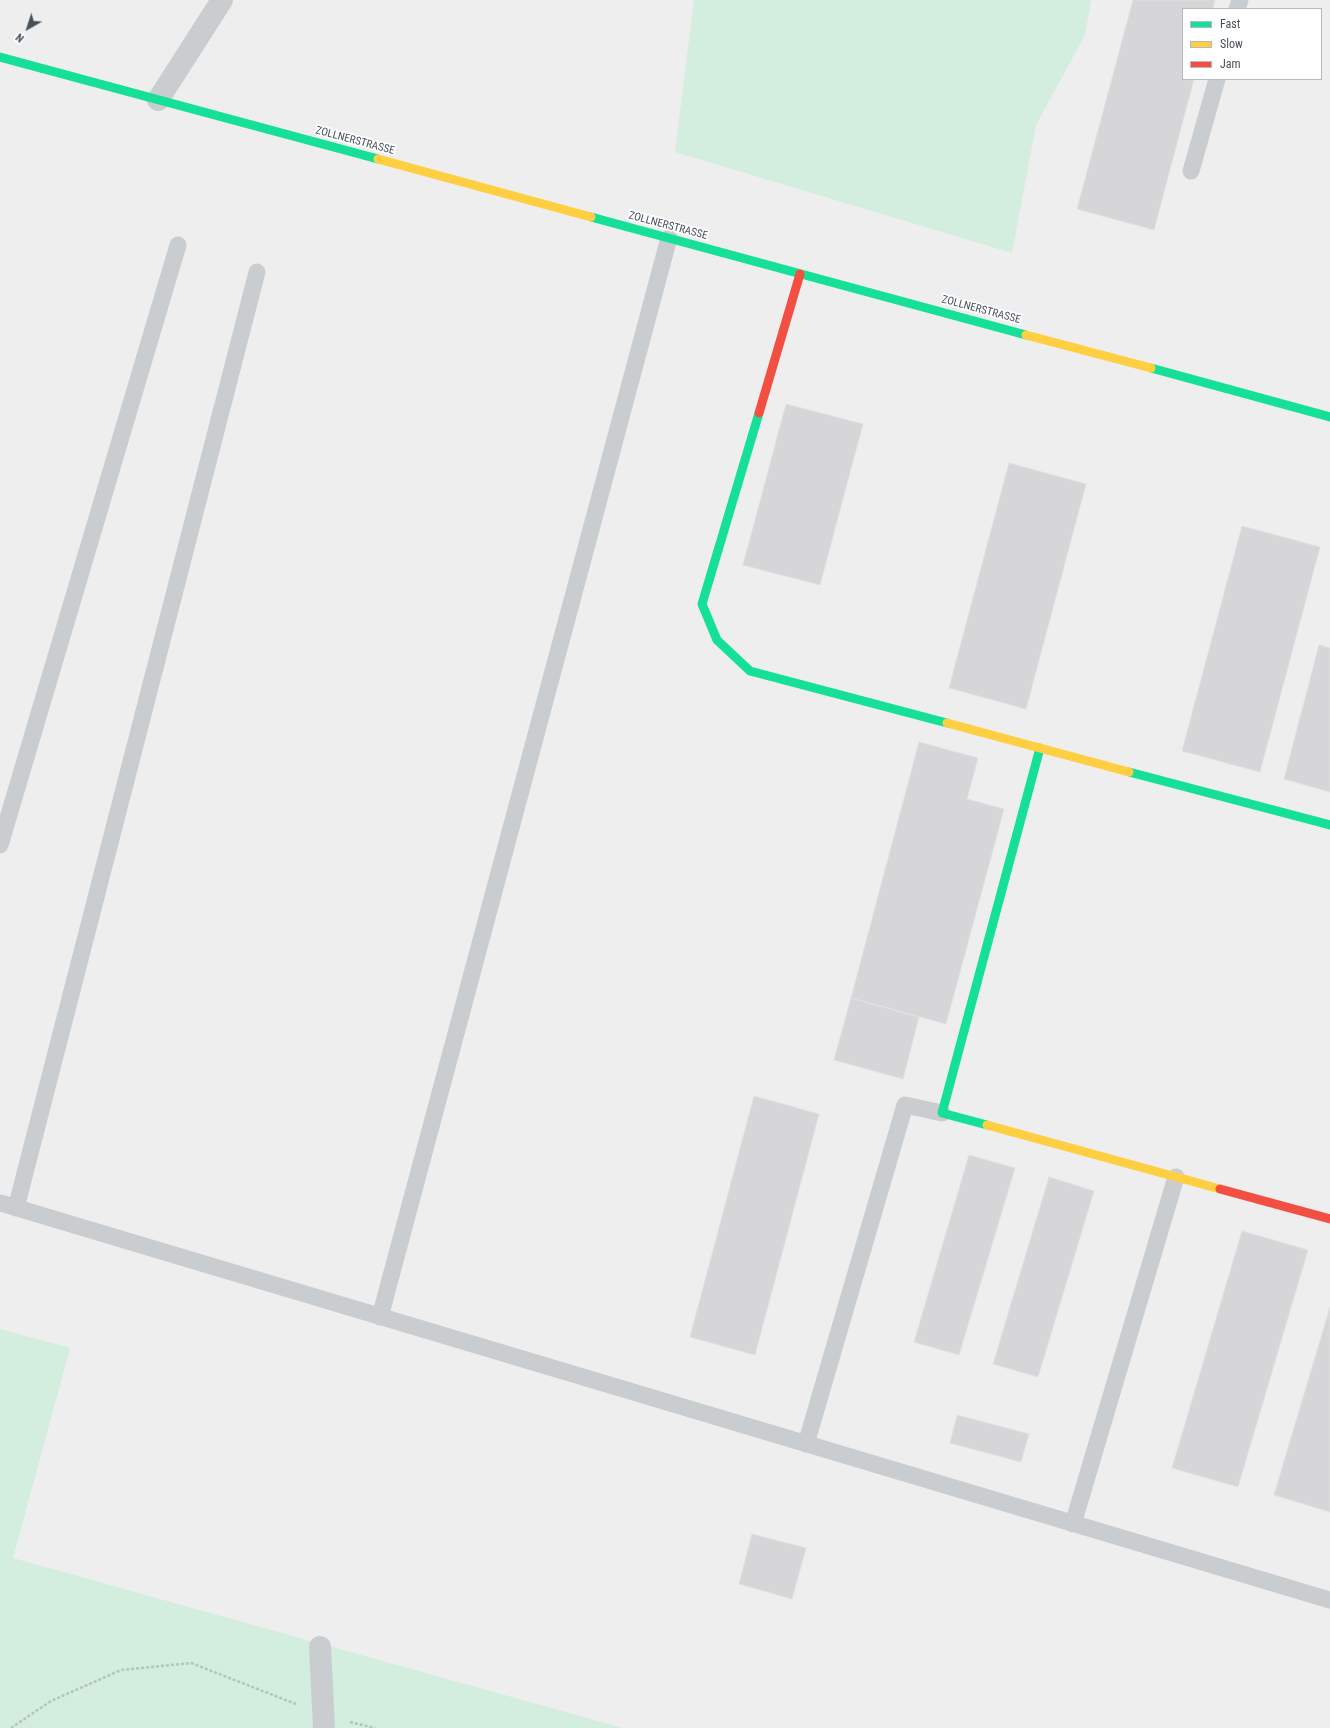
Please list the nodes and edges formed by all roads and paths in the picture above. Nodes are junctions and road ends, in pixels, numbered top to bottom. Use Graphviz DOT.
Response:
graph roads {
  1 [pos="222,0"];
  2 [pos="0,57"];
  3 [pos="1217,80"];
  4 [pos="158,100"];
  5 [pos="1191,171"];
  6 [pos="669,238"];
  7 [pos="178,245"];
  8 [pos="257,272"];
  9 [pos="800,274"];
  10 [pos="1330,417"];
  11 [pos="1040,748"];
  12 [pos="1330,825"];
  13 [pos="0,844"];
  14 [pos="942,1113"];
  15 [pos="1176,1177"];
  16 [pos="8,1206"];
  17 [pos="1330,1219"];
  18 [pos="380,1317"];
  19 [pos="806,1444"];
  20 [pos="1074,1524"];
  21 [pos="1330,1600"];
  22 [pos="320,1647"];
  23 [pos="324,1721"];
  24 [pos="12,1728"];
  1 -- 4 [label="street"];
  2 -- 4 [label="street, ZOLLNERSTRASSE"];
  3 -- 5 [label="lane"];
  4 -- 6 [label="street, ZOLLNERSTRASSE"];
  6 -- 9 [label="street, ZOLLNERSTRASSE"];
  6 -- 18 [label="lane"];
  7 -- 13 [label="lane"];
  8 -- 16 [label="lane"];
  9 -- 10 [label="street, ZOLLNERSTRASSE"];
  9 -- 11 [label="street"];
  11 -- 12 [label="street"];
  11 -- 14 [label="street"];
  14 -- 15 [label="street"];
  14 -- 19 [label="lane"];
  15 -- 17 [label="street"];
  15 -- 20 [label="lane"];
  16 -- 18 [label="lane"];
  18 -- 19 [label="lane"];
  19 -- 20 [label="lane"];
  20 -- 21 [label="lane"];
  22 -- 23 [label="street"];
  23 -- 24 [label="path"];
}
